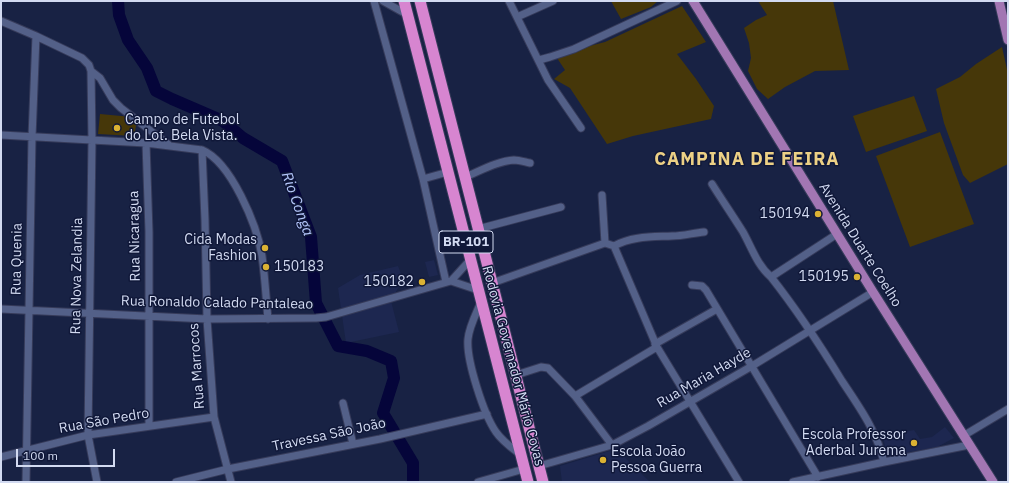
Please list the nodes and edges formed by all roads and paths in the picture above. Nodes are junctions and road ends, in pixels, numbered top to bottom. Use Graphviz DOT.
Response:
graph roads {
  1 [pos="374,1"];
  2 [pos="383,1"];
  3 [pos="404,1"];
  4 [pos="420,1"];
  5 [pos="509,1"];
  6 [pos="553,1"];
  7 [pos="677,1"];
  8 [pos="693,1"];
  9 [pos="999,1"];
  10 [pos="408,15"];
  11 [pos="517,17"];
  12 [pos="1,21"];
  13 [pos="36,36"];
  14 [pos="1008,40"];
  15 [pos="539,60"];
  16 [pos="92,71"];
  17 [pos="581,128"];
  18 [pos="1,135"];
  19 [pos="32,137"];
  20 [pos="92,140"];
  21 [pos="146,143"];
  22 [pos="170,146"];
  23 [pos="202,150"];
  24 [pos="530,163"];
  25 [pos="448,172"];
  26 [pos="465,178"];
  27 [pos="423,179"];
  28 [pos="712,184"];
  29 [pos="602,195"];
  30 [pos="561,207"];
  31 [pos="478,229"];
  32 [pos="704,232"];
  33 [pos="837,234"];
  34 [pos="605,243"];
  35 [pos="614,246"];
  36 [pos="470,260"];
  37 [pos="772,277"];
  38 [pos="448,282"];
  39 [pos="492,283"];
  40 [pos="692,285"];
  41 [pos="478,290"];
  42 [pos="872,292"];
  43 [pos="481,302"];
  44 [pos="1,309"];
  45 [pos="717,309"];
  46 [pos="30,310"];
  47 [pos="89,313"];
  48 [pos="150,316"];
  49 [pos="207,319"];
  50 [pos="268,319"];
  51 [pos="810,330"];
  52 [pos="656,345"];
  53 [pos="752,366"];
  54 [pos="516,376"];
  55 [pos="575,396"];
  56 [pos="690,402"];
  57 [pos="343,403"];
  58 [pos="1008,409"];
  59 [pos="487,414"];
  60 [pos="214,417"];
  61 [pos="149,426"];
  62 [pos="88,434"];
  63 [pos="964,436"];
  64 [pos="353,444"];
  65 [pos="612,444"];
  66 [pos="969,445"];
  67 [pos="26,451"];
  68 [pos="521,456"];
  69 [pos="1,457"];
  70 [pos="884,462"];
  71 [pos="539,466"];
  72 [pos="228,469"];
  73 [pos="524,469"];
  74 [pos="818,477"];
  75 [pos="809,480"];
  76 [pos="26,482"];
  77 [pos="97,482"];
  78 [pos="176,482"];
  79 [pos="231,482"];
  80 [pos="478,482"];
  81 [pos="528,482"];
  82 [pos="543,482"];
  83 [pos="739,482"];
  84 [pos="792,482"];
  85 [pos="993,482"];
  1 -- 27 [label="street"];
  2 -- 10 [label="street"];
  3 -- 10 [label="highway, Rodovia Governador Mário Covas / BR-101"];
  4 -- 26 [label="highway, Rodovia Governador Mário Covas / BR-101"];
  5 -- 11 [label="street"];
  6 -- 11 [label="street"];
  7 -- 15 [label="street"];
  8 -- 33 [label="main road, Avenida Duarte Coelho"];
  9 -- 14 [label="main road"];
  10 -- 25 [label="highway, Rodovia Governador Mário Covas / BR-101"];
  11 -- 15 [label="street"];
  12 -- 13 [label="street"];
  13 -- 16 [label="street"];
  13 -- 19 [label="street, Rua Quenia"];
  15 -- 17 [label="street"];
  16 -- 20 [label="street, Rua Nova Zelandia"];
  16 -- 22 [label="street"];
  18 -- 19 [label="street"];
  19 -- 20 [label="street"];
  19 -- 46 [label="street, Rua Quenia"];
  20 -- 21 [label="street"];
  20 -- 47 [label="street, Rua Nova Zelandia"];
  21 -- 22 [label="street"];
  21 -- 48 [label="street, Rua Nicaragua"];
  22 -- 23 [label="street"];
  23 -- 49 [label="street, Rua Marrocos"];
  23 -- 50 [label="street"];
  24 -- 26 [label="street"];
  25 -- 27 [label="street"];
  25 -- 36 [label="highway, Rodovia Governador Mário Covas / BR-101"];
  26 -- 31 [label="highway, Rodovia Governador Mário Covas / BR-101"];
  27 -- 38 [label="street"];
  28 -- 37 [label="street"];
  29 -- 34 [label="street"];
  30 -- 31 [label="street"];
  31 -- 39 [label="highway, Rodovia Governador Mário Covas / BR-101"];
  32 -- 35 [label="street"];
  33 -- 37 [label="street"];
  33 -- 42 [label="main road, Avenida Duarte Coelho"];
  34 -- 35 [label="street"];
  34 -- 39 [label="street"];
  35 -- 52 [label="street"];
  36 -- 38 [label="street"];
  36 -- 41 [label="highway, Rodovia Governador Mário Covas / BR-101"];
  37 -- 51 [label="street"];
  38 -- 41 [label="street"];
  38 -- 50 [label="street, Rua Ronaldo Calado Pantaleao"];
  39 -- 54 [label="highway, Rodovia Governador Mário Covas / BR-101"];
  40 -- 45 [label="street"];
  41 -- 43 [label="highway, Rodovia Governador Mário Covas / BR-101"];
  42 -- 51 [label="street, Rua Maria Hayde"];
  42 -- 63 [label="main road, Avenida Duarte Coelho"];
  43 -- 59 [label="street"];
  43 -- 68 [label="highway, Rodovia Governador Mário Covas / BR-101"];
  44 -- 46 [label="street, Rua Ronaldo Calado Pantaleao"];
  45 -- 52 [label="street"];
  45 -- 53 [label="street"];
  46 -- 47 [label="street, Rua Ronaldo Calado Pantaleao"];
  46 -- 67 [label="street, Rua Quenia"];
  47 -- 48 [label="street, Rua Ronaldo Calado Pantaleao"];
  47 -- 62 [label="street, Rua Nova Zelandia"];
  48 -- 49 [label="street, Rua Ronaldo Calado Pantaleao"];
  48 -- 61 [label="street, Rua Nicaragua"];
  49 -- 50 [label="street, Rua Ronaldo Calado Pantaleao"];
  49 -- 60 [label="street, Rua Marrocos"];
  51 -- 53 [label="street, Rua Maria Hayde"];
  51 -- 70 [label="street"];
  52 -- 55 [label="street"];
  52 -- 56 [label="street"];
  53 -- 56 [label="street, Rua Maria Hayde"];
  53 -- 74 [label="street"];
  54 -- 55 [label="street"];
  54 -- 71 [label="highway, Rodovia Governador Mário Covas / BR-101"];
  55 -- 65 [label="street"];
  56 -- 65 [label="street, Rua Maria Hayde"];
  56 -- 83 [label="street"];
  57 -- 64 [label="street"];
  58 -- 63 [label="street"];
  59 -- 64 [label="street, Travessa São João"];
  59 -- 68 [label="street"];
  60 -- 61 [label="street, Rua São Pedro"];
  60 -- 72 [label="street, Rua Marrocos"];
  61 -- 62 [label="street, Rua São Pedro"];
  62 -- 67 [label="street, Rua São Pedro"];
  62 -- 77 [label="street, Rua Nova Zelandia"];
  63 -- 66 [label="main road, Avenida Duarte Coelho"];
  64 -- 72 [label="street, Travessa São João"];
  65 -- 71 [label="street, Rua Maria Hayde"];
  66 -- 70 [label="street"];
  66 -- 85 [label="main road, Avenida Duarte Coelho"];
  67 -- 69 [label="street, Rua São Pedro"];
  67 -- 76 [label="street, Rua Quenia"];
  68 -- 73 [label="highway, Rodovia Governador Mário Covas / BR-101"];
  70 -- 74 [label="street"];
  71 -- 82 [label="highway, Rodovia Governador Mário Covas / BR-101"];
  72 -- 78 [label="street, Travessa São João"];
  72 -- 79 [label="street, Rua Marrocos"];
  73 -- 80 [label="street"];
  73 -- 81 [label="highway, Rodovia Governador Mário Covas / BR-101"];
  74 -- 75 [label="street"];
  75 -- 84 [label="street"];
}
